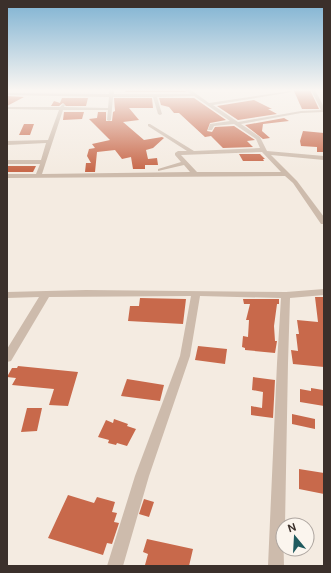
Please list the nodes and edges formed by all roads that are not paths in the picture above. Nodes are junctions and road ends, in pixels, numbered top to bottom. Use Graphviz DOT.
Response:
graph roads {
  1 [pos="57,117"];
  2 [pos="109,117"];
  3 [pos="229,117"];
  4 [pos="271,117"];
  5 [pos="109,120"];
  6 [pos="237,122"];
  7 [pos="150,125"];
  8 [pos="210,129"];
  9 [pos="50,141"];
  10 [pos="7,143"];
  11 [pos="192,152"];
  12 [pos="264,152"];
  13 [pos="324,158"];
  14 [pos="7,162"];
  15 [pos="42,162"];
  16 [pos="185,163"];
  17 [pos="147,174"];
  18 [pos="195,174"];
  19 [pos="286,174"];
  20 [pos="39,175"];
  21 [pos="7,176"];
  22 [pos="324,222"];
  23 [pos="324,292"];
  24 [pos="196,294"];
  25 [pos="45,295"];
  26 [pos="286,295"];
  27 [pos="7,296"];
  28 [pos="7,358"];
  29 [pos="115,566"];
  30 [pos="276,566"];
  1 -- 9 [label="street"];
  2 -- 5 [label="street"];
  3 -- 6 [label="street"];
  4 -- 6 [label="street"];
  6 -- 8 [label="street"];
  6 -- 12 [label="street"];
  7 -- 11 [label="street"];
  9 -- 10 [label="street"];
  9 -- 15 [label="street"];
  11 -- 12 [label="street"];
  11 -- 16 [label="street"];
  12 -- 13 [label="street"];
  12 -- 19 [label="street"];
  14 -- 15 [label="street"];
  15 -- 20 [label="street"];
  16 -- 17 [label="street"];
  16 -- 18 [label="street"];
  17 -- 18 [label="street"];
  17 -- 20 [label="street"];
  18 -- 19 [label="street"];
  19 -- 22 [label="street"];
  20 -- 21 [label="street"];
  23 -- 26 [label="street"];
  24 -- 25 [label="street"];
  24 -- 26 [label="street"];
  24 -- 29 [label="street"];
  25 -- 27 [label="street"];
  25 -- 28 [label="street"];
  26 -- 30 [label="street"];
}
